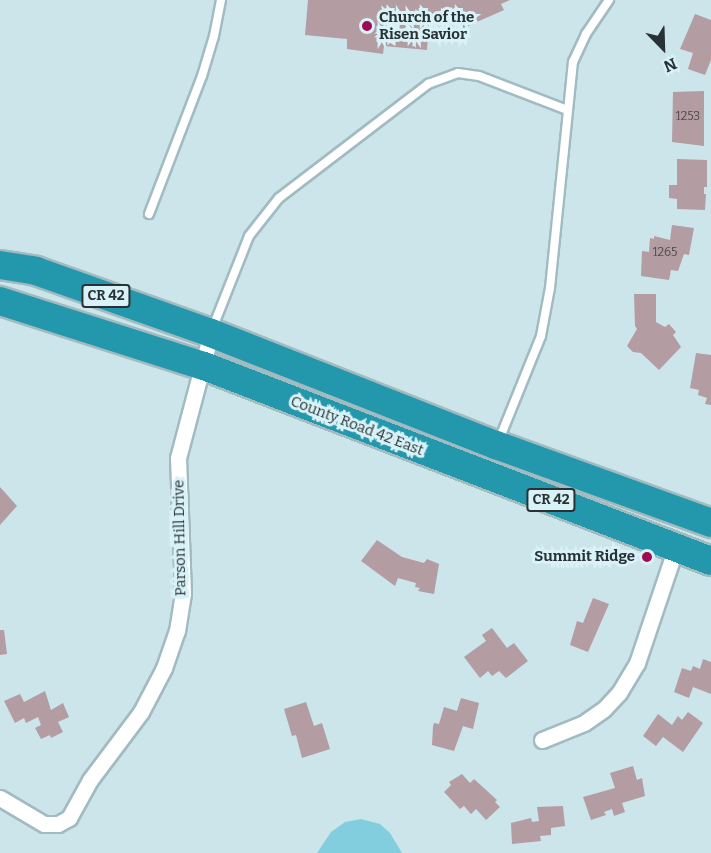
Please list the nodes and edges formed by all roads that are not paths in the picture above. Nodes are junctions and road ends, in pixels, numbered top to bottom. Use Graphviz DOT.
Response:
graph roads {
  1 [pos="221,0"];
  2 [pos="609,0"];
  3 [pos="567,110"];
  4 [pos="149,214"];
  5 [pos="0,265"];
  6 [pos="0,301"];
  7 [pos="211,333"];
  8 [pos="204,366"];
  9 [pos="496,445"];
  10 [pos="711,523"];
  11 [pos="676,547"];
  12 [pos="711,561"];
  13 [pos="542,741"];
  14 [pos="0,798"];
  1 -- 4 [label="lane"];
  2 -- 3 [label="lane"];
  3 -- 7 [label="lane"];
  3 -- 9 [label="lane"];
  5 -- 7 [label="highway, CR 42"];
  6 -- 8 [label="highway, County Road 42 East / CR 42"];
  7 -- 8 [label="street, Parson Hill Drive"];
  7 -- 9 [label="highway, CR 42"];
  8 -- 11 [label="highway, County Road 42 East / CR 42"];
  8 -- 14 [label="street, Parson Hill Drive"];
  9 -- 10 [label="highway, CR 42"];
  11 -- 12 [label="highway, County Road 42 East / CR 42"];
  11 -- 13 [label="street"];
}
